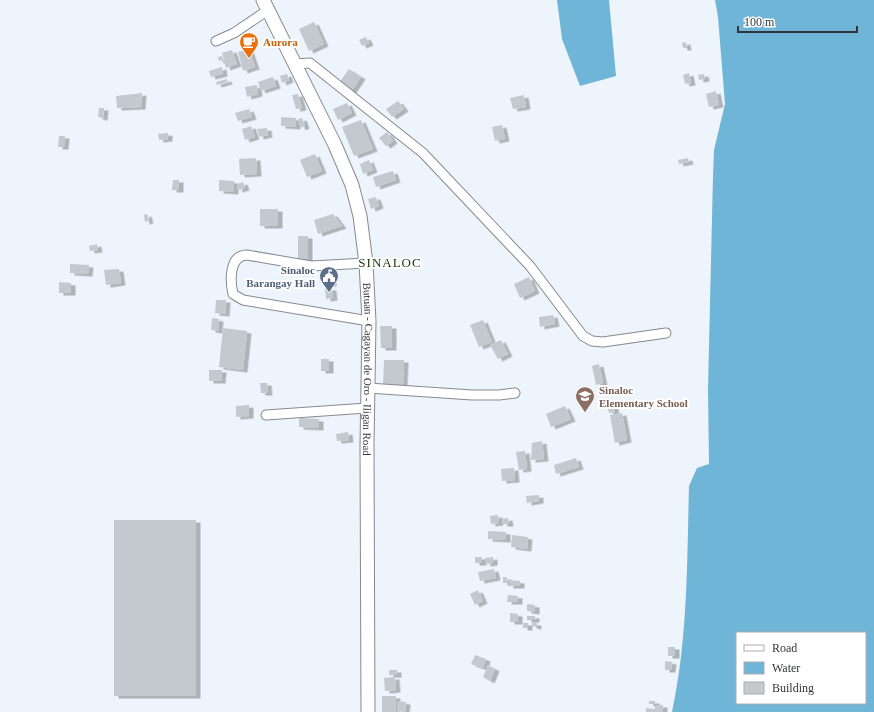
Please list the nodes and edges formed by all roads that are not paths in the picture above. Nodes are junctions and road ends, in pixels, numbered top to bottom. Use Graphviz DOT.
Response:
graph roads {
  1 [pos="266,5"];
  2 [pos="216,41"];
  3 [pos="295,64"];
  4 [pos="366,263"];
  5 [pos="369,321"];
  6 [pos="666,333"];
  7 [pos="368,388"];
  8 [pos="515,393"];
  9 [pos="367,408"];
  10 [pos="266,415"];
  11 [pos="368,712"];
  1 -- 2 [label="street"];
  1 -- 3 [label="highway, Butuan - Cagayan de Oro - Iligan Road"];
  3 -- 4 [label="highway, Butuan - Cagayan de Oro - Iligan Road"];
  3 -- 6 [label="street"];
  4 -- 5 [label="highway, Butuan - Cagayan de Oro - Iligan Road"];
  4 -- 5 [label="street"];
  5 -- 7 [label="highway, Butuan - Cagayan de Oro - Iligan Road"];
  7 -- 8 [label="street"];
  7 -- 9 [label="highway, Butuan - Cagayan de Oro - Iligan Road"];
  9 -- 10 [label="street"];
  9 -- 11 [label="highway, Butuan - Cagayan de Oro - Iligan Road"];
}
